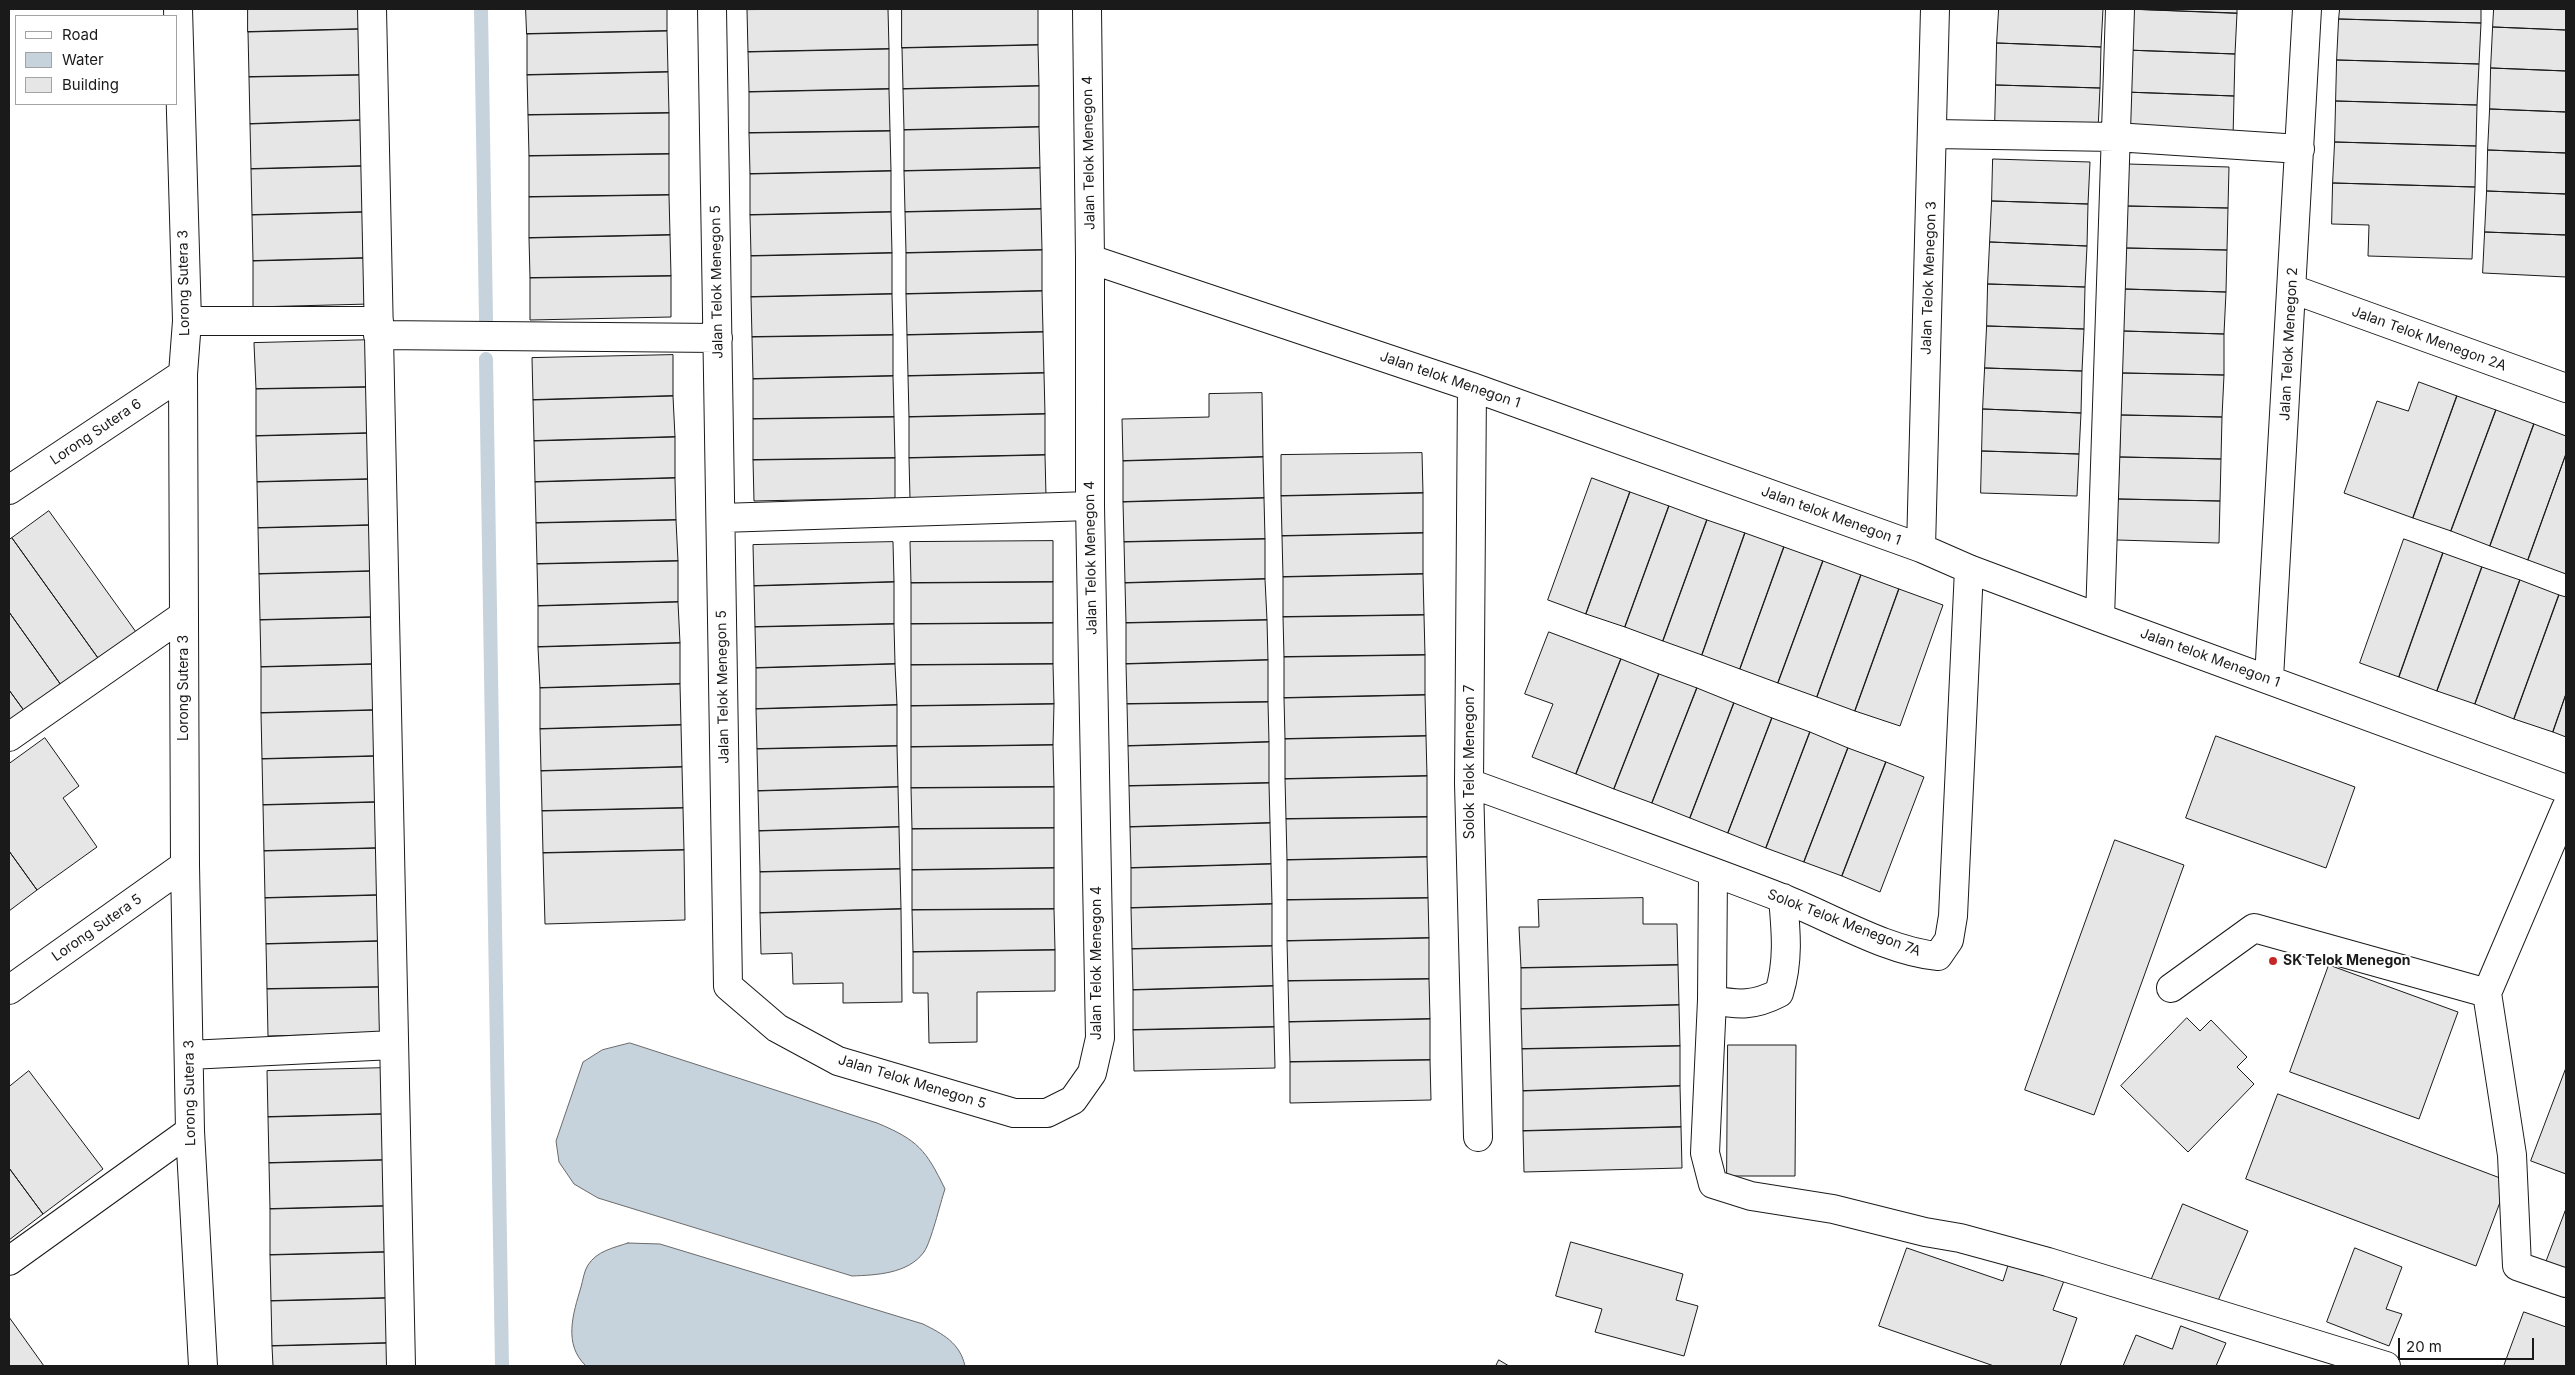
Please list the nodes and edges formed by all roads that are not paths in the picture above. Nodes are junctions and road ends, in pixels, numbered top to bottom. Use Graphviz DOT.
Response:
graph roads {
  1 [pos="178,9"];
  2 [pos="372,9"];
  3 [pos="712,9"];
  4 [pos="1087,9"];
  5 [pos="1936,9"];
  6 [pos="2120,9"];
  7 [pos="2307,9"];
  8 [pos="1934,134"];
  9 [pos="2114,137"];
  10 [pos="2300,149"];
  11 [pos="1090,258"];
  12 [pos="2292,289"];
  13 [pos="186,322"];
  14 [pos="378,328"];
  15 [pos="718,338"];
  16 [pos="183,374"];
  17 [pos="1472,387"];
  18 [pos="2566,388"];
  19 [pos="9,490"];
  20 [pos="1090,506"];
  21 [pos="720,518"];
  22 [pos="1921,548"];
  23 [pos="1969,569"];
  24 [pos="184,615"];
  25 [pos="2100,618"];
  26 [pos="2269,678"];
  27 [pos="9,737"];
  28 [pos="1469,783"];
  29 [pos="2566,788"];
  30 [pos="2566,808"];
  31 [pos="185,865"];
  32 [pos="1713,873"];
  33 [pos="1783,898"];
  34 [pos="2172,988"];
  35 [pos="9,990"];
  36 [pos="2487,993"];
  37 [pos="1712,1000"];
  38 [pos="393,1045"];
  39 [pos="189,1055"];
  40 [pos="1073,1100"];
  41 [pos="190,1131"];
  42 [pos="1478,1137"];
  43 [pos="9,1261"];
  44 [pos="2566,1283"];
  45 [pos="201,1365"];
  46 [pos="401,1366"];
  47 [pos="2386,1366"];
  1 -- 13 [label="street, Lorong Sutera 3"];
  2 -- 14 [label="street"];
  3 -- 15 [label="street, Jalan Telok Menegon 5"];
  4 -- 11 [label="street, Jalan Telok Menegon 4"];
  5 -- 8 [label="street, Jalan Telok Menegon 3"];
  6 -- 9 [label="street"];
  7 -- 10 [label="street, Jalan Telok Menegon 2"];
  8 -- 9 [label="street"];
  8 -- 22 [label="street, Jalan Telok Menegon 3"];
  9 -- 10 [label="street"];
  9 -- 25 [label="street"];
  10 -- 12 [label="street, Jalan Telok Menegon 2"];
  11 -- 17 [label="street, Jalan telok Menegon 1"];
  11 -- 20 [label="street, Jalan Telok Menegon 4"];
  12 -- 18 [label="street, Jalan Telok Menegon 2A"];
  12 -- 26 [label="street, Jalan Telok Menegon 2"];
  13 -- 14 [label="street"];
  13 -- 16 [label="street, Lorong Sutera 3"];
  14 -- 15 [label="street"];
  14 -- 38 [label="street"];
  15 -- 21 [label="street, Jalan Telok Menegon 5"];
  16 -- 19 [label="street, Lorong Sutera 6"];
  16 -- 24 [label="street, Lorong Sutera 3"];
  17 -- 22 [label="street, Jalan telok Menegon 1"];
  17 -- 28 [label="street, Solok Telok Menegon 7"];
  20 -- 21 [label="street"];
  20 -- 40 [label="street, Jalan Telok Menegon 4"];
  21 -- 40 [label="street, Jalan Telok Menegon 5"];
  22 -- 23 [label="street, Jalan telok Menegon 1"];
  23 -- 25 [label="street, Jalan telok Menegon 1"];
  23 -- 33 [label="street, Solok Telok Menegon 7A"];
  24 -- 27 [label="street"];
  24 -- 31 [label="street, Lorong Sutera 3"];
  25 -- 26 [label="street, Jalan telok Menegon 1"];
  26 -- 29 [label="street, Jalan telok Menegon 1"];
  28 -- 32 [label="street, Solok Telok Menegon 7A"];
  28 -- 42 [label="street, Solok Telok Menegon 7"];
  30 -- 36 [label="street"];
  31 -- 35 [label="street, Lorong Sutera 5"];
  31 -- 39 [label="street, Lorong Sutera 3"];
  32 -- 33 [label="street, Solok Telok Menegon 7A"];
  32 -- 37 [label="street"];
  33 -- 37 [label="street"];
  34 -- 36 [label="street"];
  36 -- 44 [label="street"];
  37 -- 47 [label="street"];
  38 -- 39 [label="street"];
  38 -- 46 [label="street"];
  39 -- 41 [label="street, Lorong Sutera 3"];
  41 -- 43 [label="street"];
  41 -- 45 [label="street, Lorong Sutera 3"];
}
